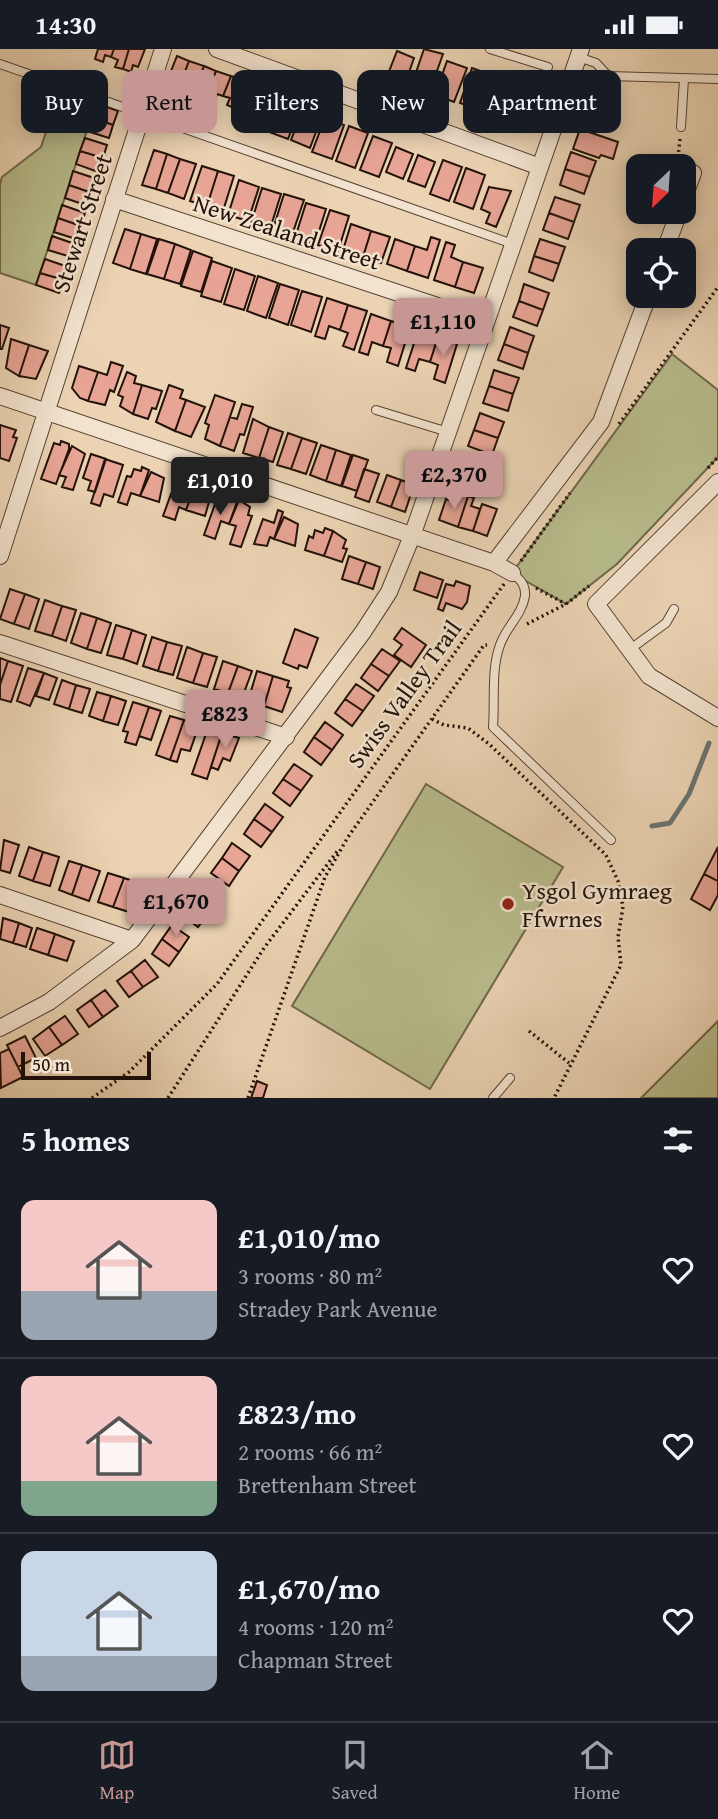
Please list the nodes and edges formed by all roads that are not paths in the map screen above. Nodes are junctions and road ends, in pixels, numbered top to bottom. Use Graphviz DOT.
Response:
graph roads {
  1 [pos="163,49"];
  2 [pos="217,49"];
  3 [pos="490,49"];
  4 [pos="579,53"];
  5 [pos="0,64"];
  6 [pos="548,67"];
  7 [pos="156,70"];
  8 [pos="684,79"];
  9 [pos="718,79"];
  10 [pos="122,107"];
  11 [pos="681,127"];
  12 [pos="135,133"];
  13 [pos="195,133"];
  14 [pos="540,167"];
  15 [pos="114,198"];
  16 [pos="513,244"];
  17 [pos="644,308"];
  18 [pos="486,322"];
  19 [pos="0,396"];
  20 [pos="376,410"];
  21 [pos="44,411"];
  22 [pos="448,432"];
  23 [pos="718,482"];
  24 [pos="412,536"];
  25 [pos="1,547"];
  26 [pos="494,563"];
  27 [pos="517,577"];
  28 [pos="674,609"];
  29 [pos="0,643"];
  30 [pos="629,650"];
  31 [pos="718,718"];
  32 [pos="286,737"];
  33 [pos="611,840"];
  34 [pos="0,895"];
  35 [pos="132,940"];
  36 [pos="0,1028"];
  37 [pos="510,1078"];
  38 [pos="493,1098"];
  1 -- 7 [label="street, Stewart Street"];
  2 -- 14 [label="street"];
  3 -- 6 [label="lane"];
  4 -- 8 [label="lane"];
  4 -- 14 [label="street"];
  5 -- 10 [label="lane"];
  8 -- 9 [label="lane"];
  8 -- 11 [label="lane"];
  12 -- 15 [label="street, Stewart Street"];
  13 -- 16 [label="lane"];
  14 -- 16 [label="street"];
  15 -- 18 [label="street, New Zealand Street"];
  15 -- 21 [label="street, Stewart Street"];
  16 -- 18 [label="street"];
  17 -- 26 [label="street"];
  18 -- 22 [label="street"];
  19 -- 21 [label="street"];
  20 -- 22 [label="lane"];
  21 -- 24 [label="street"];
  21 -- 25 [label="street, Stewart Street"];
  22 -- 24 [label="street"];
  23 -- 30 [label="street"];
  24 -- 26 [label="street"];
  24 -- 32 [label="street"];
  26 -- 27 [label="street"];
  27 -- 33 [label="lane"];
  28 -- 30 [label="lane"];
  29 -- 32 [label="street"];
  30 -- 31 [label="street"];
  32 -- 35 [label="street"];
  34 -- 35 [label="street"];
  35 -- 36 [label="street"];
  37 -- 38 [label="lane"];
}
